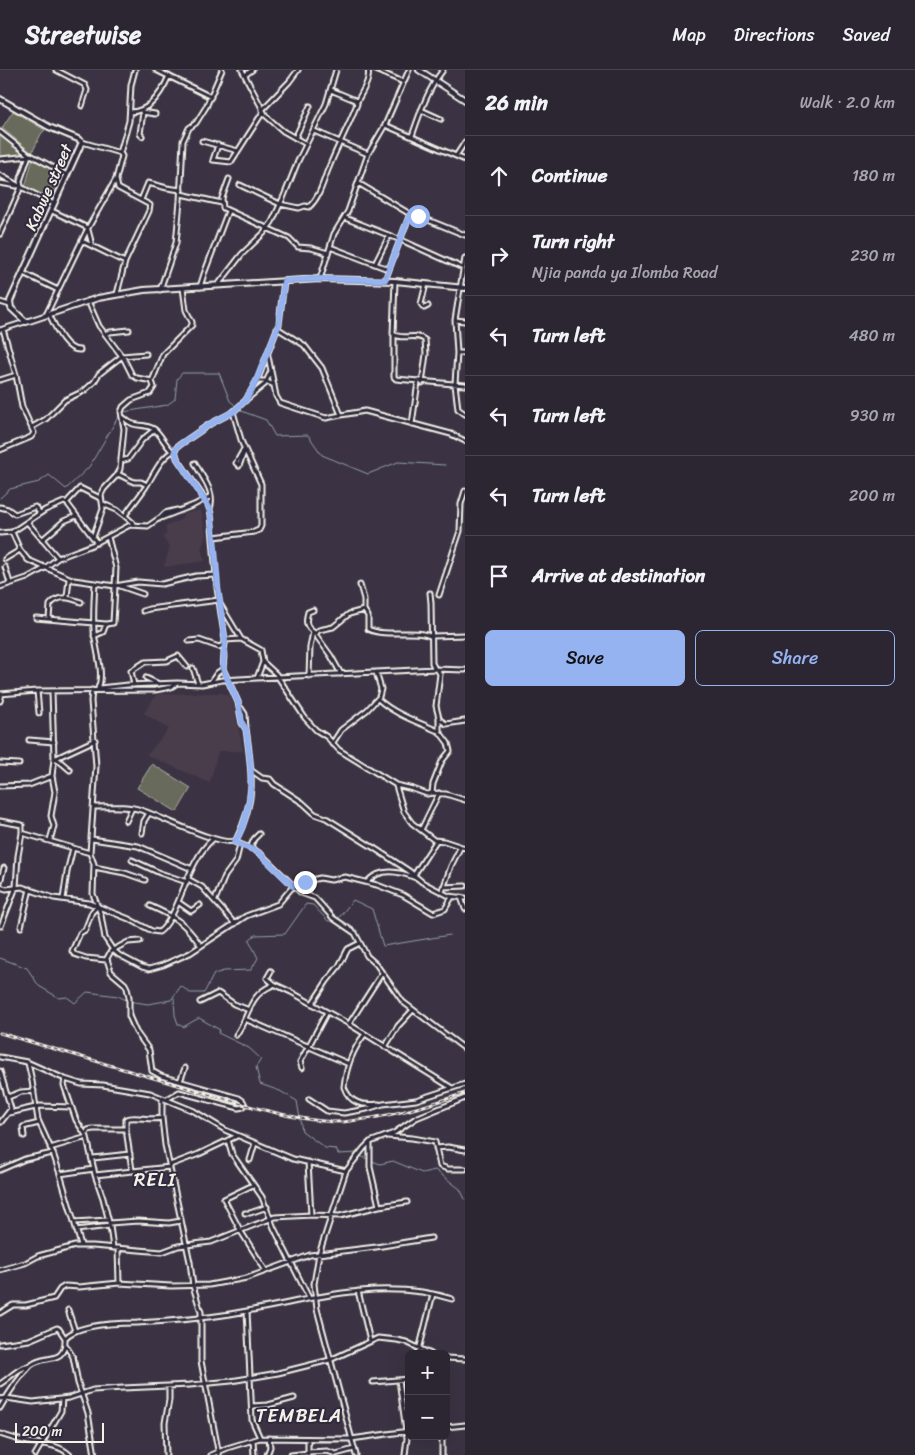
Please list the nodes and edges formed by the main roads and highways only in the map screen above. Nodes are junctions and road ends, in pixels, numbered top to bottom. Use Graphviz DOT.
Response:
graph roads {
  1 [pos="419,70"];
  2 [pos="0,99"];
  3 [pos="465,100"];
  4 [pos="462,287"];
  1 -- 3 [label="main road"];
  2 -- 4 [label="main road, Kabwe street"];
}
